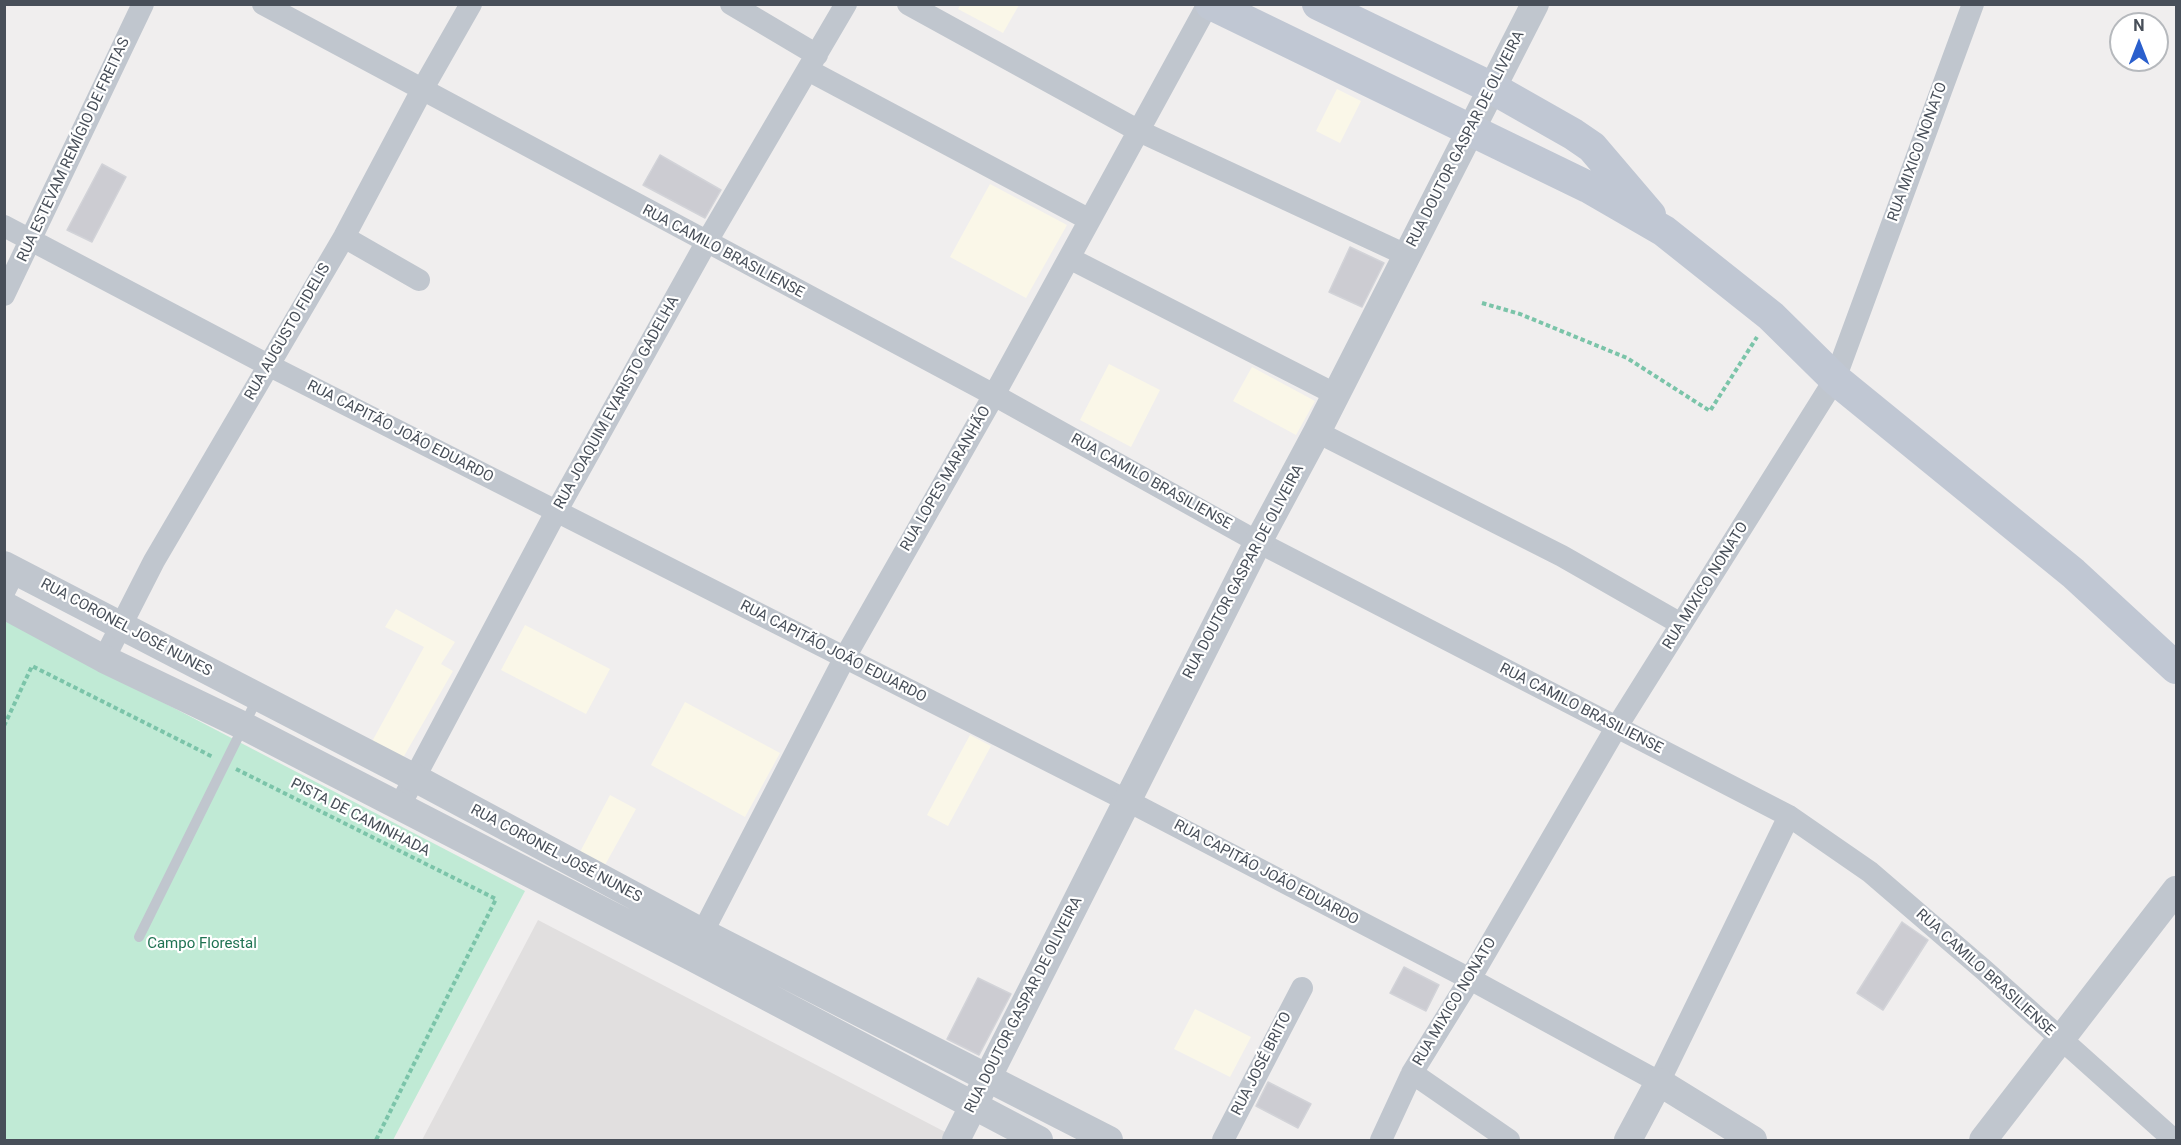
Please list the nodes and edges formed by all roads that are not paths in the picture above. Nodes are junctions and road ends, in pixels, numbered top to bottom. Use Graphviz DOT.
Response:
graph roads {
  1 [pos="143,4"];
  2 [pos="263,4"];
  3 [pos="471,4"];
  4 [pos="731,4"];
  5 [pos="846,4"];
  6 [pos="908,4"];
  7 [pos="1209,4"];
  8 [pos="1318,4"];
  9 [pos="1535,4"];
  10 [pos="1973,4"];
  11 [pos="812,62"];
  12 [pos="1492,88"];
  13 [pos="422,90"];
  14 [pos="1472,129"];
  15 [pos="1138,131"];
  16 [pos="1088,219"];
  17 [pos="4,226"];
  18 [pos="1664,231"];
  19 [pos="344,237"];
  20 [pos="32,240"];
  21 [pos="706,243"];
  22 [pos="1406,255"];
  23 [pos="1069,258"];
  24 [pos="419,280"];
  25 [pos="4,295"];
  26 [pos="268,365"];
  27 [pos="1835,379"];
  28 [pos="1335,394"];
  29 [pos="994,395"];
  30 [pos="1317,432"];
  31 [pos="556,512"];
  32 [pos="1258,542"];
  33 [pos="8,575"];
  34 [pos="4,605"];
  35 [pos="1681,624"];
  36 [pos="122,626"];
  37 [pos="104,659"];
  38 [pos="844,659"];
  39 [pos="2176,668"];
  40 [pos="259,697"];
  41 [pos="244,726"];
  42 [pos="1616,728"];
  43 [pos="413,777"];
  44 [pos="1126,800"];
  45 [pos="399,807"];
  46 [pos="1789,816"];
  47 [pos="2176,890"];
  48 [pos="139,937"];
  49 [pos="696,944"];
  50 [pos="1470,979"];
  51 [pos="1302,988"];
  52 [pos="2060,1040"];
  53 [pos="1412,1073"];
  54 [pos="1659,1082"];
  55 [pos="980,1092"];
  56 [pos="956,1140"];
  57 [pos="1039,1140"];
  58 [pos="1109,1140"];
  59 [pos="1223,1140"];
  60 [pos="1381,1140"];
  61 [pos="1509,1140"];
  62 [pos="1628,1140"];
  63 [pos="1753,1140"];
  64 [pos="1983,1140"];
  65 [pos="2174,1140"];
  1 -- 20 [label="street, RUA ESTEVAM REMÍGIO DE FREITAS"];
  2 -- 13 [label="street, RUA CAMILO BRASILIENSE"];
  3 -- 13 [label="street, RUA AUGUSTO FIDELIS"];
  4 -- 11 [label="street"];
  5 -- 11 [label="street, RUA JOAQUIM EVARISTO GADELHA"];
  6 -- 15 [label="street"];
  7 -- 14 [label="main road"];
  7 -- 15 [label="street, RUA LOPES MARANHÃO"];
  8 -- 12 [label="main road"];
  9 -- 12 [label="street, RUA DOUTOR GASPAR DE OLIVEIRA"];
  10 -- 27 [label="street, RUA MIXICO NONATO"];
  11 -- 16 [label="street"];
  11 -- 21 [label="street, RUA JOAQUIM EVARISTO GADELHA"];
  12 -- 14 [label="street, RUA DOUTOR GASPAR DE OLIVEIRA"];
  12 -- 18 [label="main road"];
  13 -- 19 [label="street, RUA AUGUSTO FIDELIS"];
  13 -- 21 [label="street, RUA CAMILO BRASILIENSE"];
  14 -- 18 [label="main road"];
  14 -- 22 [label="street, RUA DOUTOR GASPAR DE OLIVEIRA"];
  15 -- 16 [label="street, RUA LOPES MARANHÃO"];
  15 -- 22 [label="street"];
  16 -- 23 [label="street, RUA LOPES MARANHÃO"];
  17 -- 20 [label="street, RUA CAPITÃO JOÃO EDUARDO"];
  18 -- 27 [label="main road"];
  19 -- 24 [label="street"];
  19 -- 26 [label="street, RUA AUGUSTO FIDELIS"];
  20 -- 25 [label="street, RUA ESTEVAM REMÍGIO DE FREITAS"];
  20 -- 26 [label="street, RUA CAPITÃO JOÃO EDUARDO"];
  21 -- 29 [label="street, RUA CAMILO BRASILIENSE"];
  21 -- 31 [label="street, RUA JOAQUIM EVARISTO GADELHA"];
  22 -- 28 [label="street, RUA DOUTOR GASPAR DE OLIVEIRA"];
  23 -- 28 [label="street"];
  23 -- 29 [label="street, RUA LOPES MARANHÃO"];
  26 -- 31 [label="street, RUA CAPITÃO JOÃO EDUARDO"];
  26 -- 36 [label="street, RUA AUGUSTO FIDELIS"];
  27 -- 35 [label="street, RUA MIXICO NONATO"];
  27 -- 39 [label="main road"];
  28 -- 30 [label="street, RUA DOUTOR GASPAR DE OLIVEIRA"];
  29 -- 32 [label="street, RUA CAMILO BRASILIENSE"];
  29 -- 38 [label="street, RUA LOPES MARANHÃO"];
  30 -- 32 [label="street, RUA DOUTOR GASPAR DE OLIVEIRA"];
  30 -- 35 [label="street"];
  31 -- 38 [label="street, RUA CAPITÃO JOÃO EDUARDO"];
  31 -- 43 [label="street, RUA JOAQUIM EVARISTO GADELHA"];
  32 -- 42 [label="street, RUA CAMILO BRASILIENSE"];
  32 -- 44 [label="street, RUA DOUTOR GASPAR DE OLIVEIRA"];
  33 -- 36 [label="street, RUA CORONEL JOSÉ NUNES"];
  34 -- 37 [label="street, RUA CORONEL JOSÉ NUNES"];
  35 -- 42 [label="street, RUA MIXICO NONATO"];
  36 -- 37 [label="street, RUA AUGUSTO FIDELIS"];
  36 -- 40 [label="street, RUA CORONEL JOSÉ NUNES"];
  37 -- 41 [label="street, RUA CORONEL JOSÉ NUNES"];
  38 -- 44 [label="street, RUA CAPITÃO JOÃO EDUARDO"];
  38 -- 49 [label="street, RUA LOPES MARANHÃO"];
  40 -- 41 [label="lane"];
  40 -- 43 [label="street, RUA CORONEL JOSÉ NUNES"];
  41 -- 45 [label="street, RUA CORONEL JOSÉ NUNES"];
  41 -- 48 [label="lane"];
  42 -- 46 [label="street, RUA CAMILO BRASILIENSE"];
  42 -- 50 [label="street, RUA MIXICO NONATO"];
  43 -- 45 [label="street, RUA JOAQUIM EVARISTO GADELHA"];
  43 -- 49 [label="street, RUA CORONEL JOSÉ NUNES"];
  44 -- 50 [label="street, RUA CAPITÃO JOÃO EDUARDO"];
  44 -- 55 [label="street, RUA DOUTOR GASPAR DE OLIVEIRA"];
  45 -- 49 [label="street, RUA CORONEL JOSÉ NUNES"];
  46 -- 52 [label="street, RUA CAMILO BRASILIENSE"];
  46 -- 54 [label="street"];
  47 -- 52 [label="street"];
  49 -- 55 [label="street, RUA CORONEL JOSÉ NUNES"];
  50 -- 53 [label="street, RUA MIXICO NONATO"];
  50 -- 54 [label="street, RUA CAPITÃO JOÃO EDUARDO"];
  51 -- 59 [label="street, RUA JOSÉ BRITO"];
  52 -- 64 [label="street"];
  52 -- 65 [label="street, RUA CAMILO BRASILIENSE"];
  53 -- 60 [label="street, RUA MIXICO NONATO"];
  53 -- 61 [label="street"];
  54 -- 62 [label="street"];
  54 -- 63 [label="street"];
  55 -- 56 [label="street, RUA DOUTOR GASPAR DE OLIVEIRA"];
  55 -- 57 [label="street, RUA CORONEL JOSÉ NUNES"];
  55 -- 58 [label="street, RUA CORONEL JOSÉ NUNES"];
}
